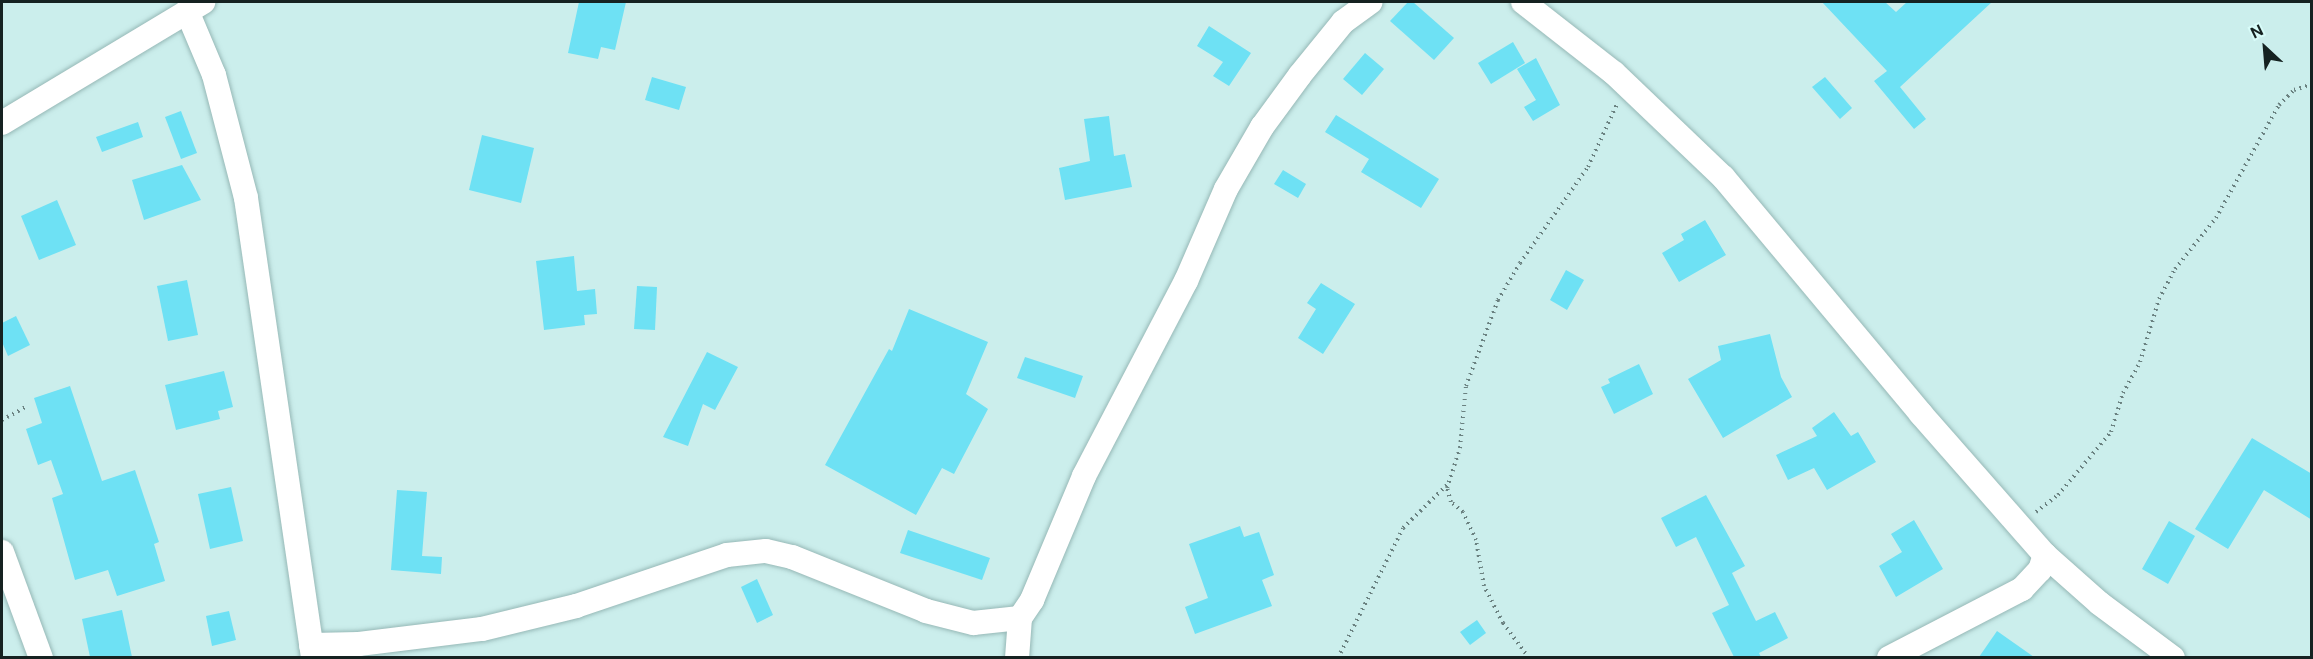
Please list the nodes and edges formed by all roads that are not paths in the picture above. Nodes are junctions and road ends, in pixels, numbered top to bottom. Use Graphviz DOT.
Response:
graph roads {
  1 [pos="1371,2"];
  2 [pos="1523,2"];
  3 [pos="195,6"];
  4 [pos="2,123"];
  5 [pos="2,552"];
  6 [pos="2045,555"];
  7 [pos="10,599"];
  8 [pos="1020,618"];
  9 [pos="312,651"];
  10 [pos="41,657"];
  11 [pos="1017,657"];
  12 [pos="1889,657"];
  13 [pos="2173,657"];
  1 -- 8 [label="street"];
  2 -- 6 [label="street"];
  3 -- 4 [label="street"];
  3 -- 9 [label="street"];
  5 -- 7 [label="street"];
  6 -- 12 [label="street"];
  6 -- 13 [label="street"];
  7 -- 10 [label="street"];
  8 -- 9 [label="street"];
  8 -- 11 [label="street"];
}
